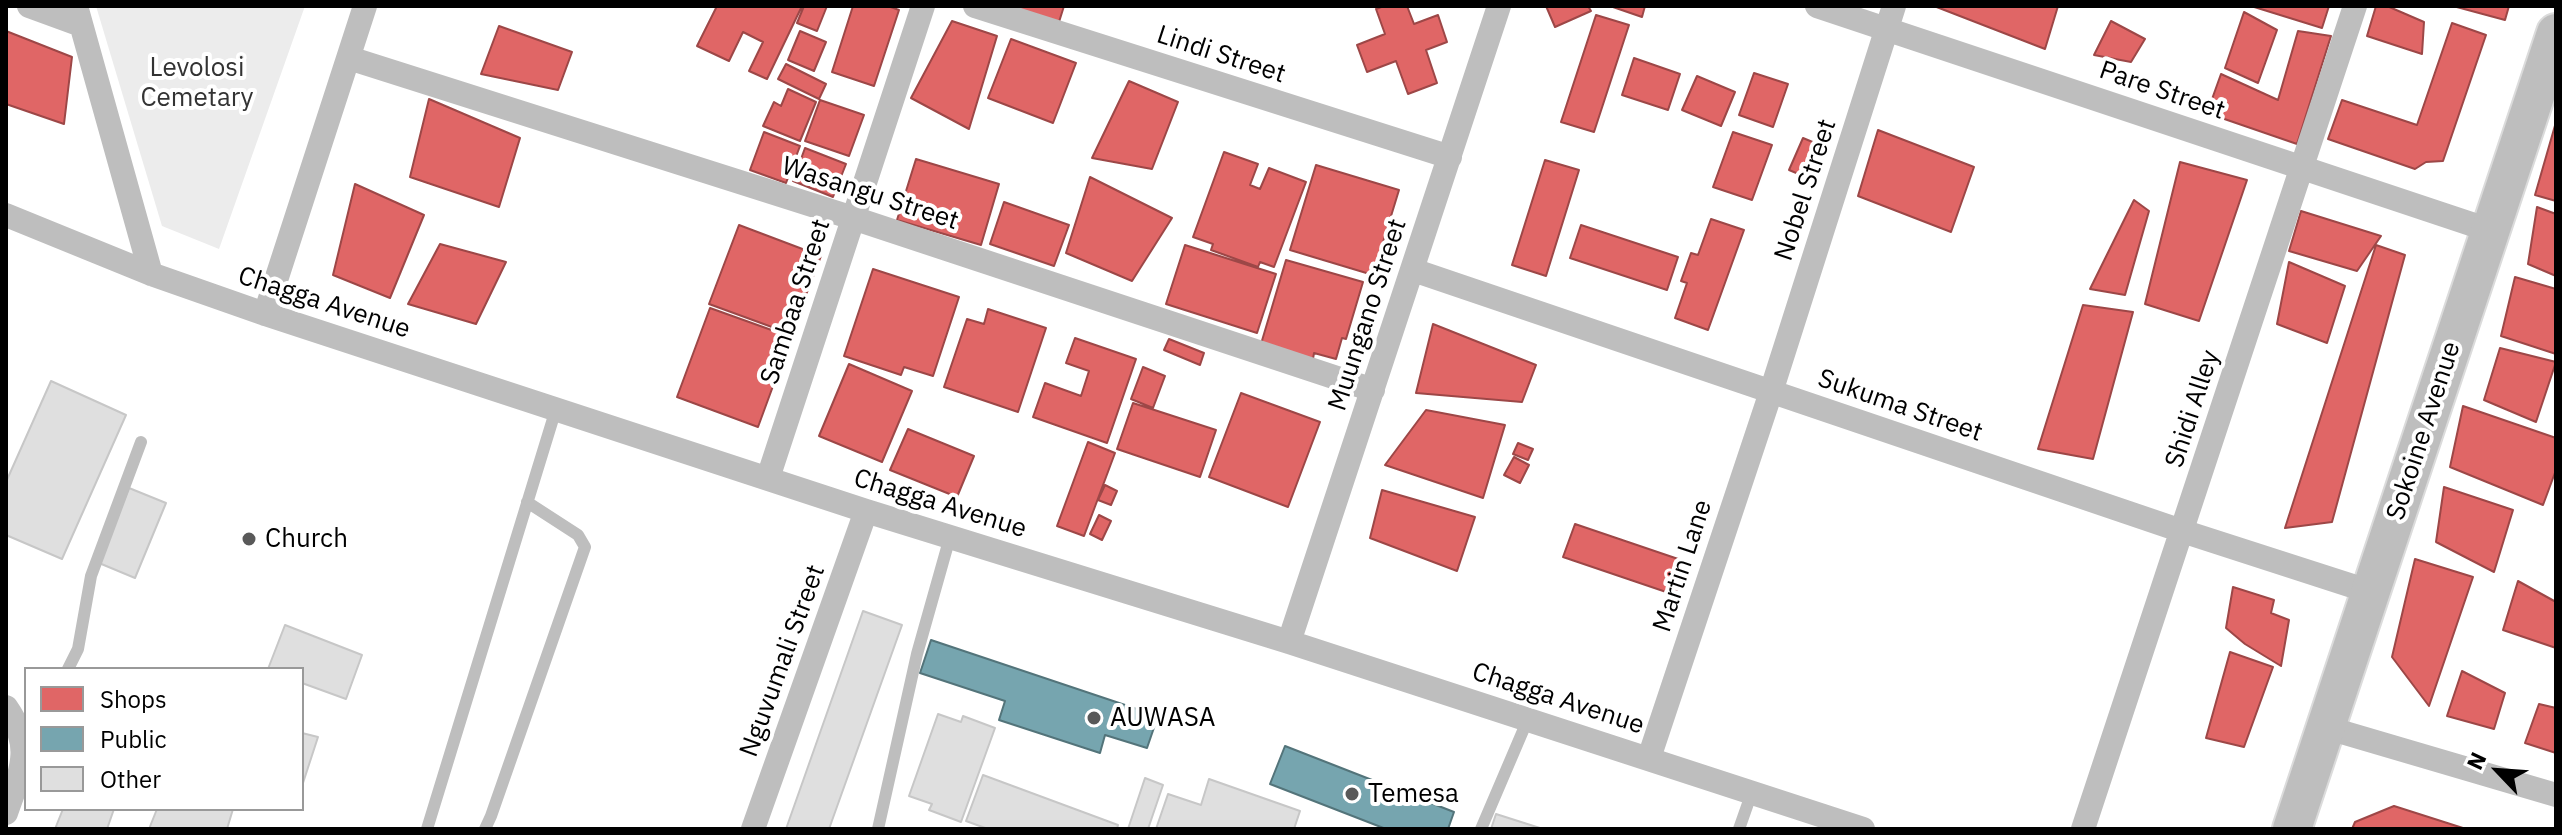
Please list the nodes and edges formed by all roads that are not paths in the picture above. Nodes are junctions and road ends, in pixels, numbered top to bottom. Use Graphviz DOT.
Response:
graph roads {
  1 [pos="29,6"];
  2 [pos="365,6"];
  3 [pos="923,6"];
  4 [pos="975,6"];
  5 [pos="1499,6"];
  6 [pos="1817,6"];
  7 [pos="2355,6"];
  8 [pos="78,15"];
  9 [pos="1890,17"];
  10 [pos="2556,33"];
  11 [pos="349,58"];
  12 [pos="1450,157"];
  13 [pos="2302,167"];
  14 [pos="6,215"];
  15 [pos="853,218"];
  16 [pos="2489,230"];
  17 [pos="1413,270"];
  18 [pos="151,274"];
  19 [pos="265,314"];
  20 [pos="1373,390"];
  21 [pos="1771,392"];
  22 [pos="556,409"];
  23 [pos="141,442"];
  24 [pos="768,478"];
  25 [pos="527,502"];
  26 [pos="866,511"];
  27 [pos="2182,531"];
  28 [pos="950,537"];
  29 [pos="2371,592"];
  30 [pos="1289,642"];
  31 [pos="69,667"];
  32 [pos="17,716"];
  33 [pos="1528,719"];
  34 [pos="2328,728"];
  35 [pos="1649,758"];
  36 [pos="1752,792"];
  37 [pos="2556,795"];
  38 [pos="6,813"];
  39 [pos="427,829"];
  40 [pos="485,829"];
  41 [pos="753,829"];
  42 [pos="878,829"];
  43 [pos="1481,829"];
  44 [pos="1739,829"];
  45 [pos="1863,829"];
  46 [pos="2083,829"];
  47 [pos="2292,829"];
  1 -- 8 [label="street"];
  2 -- 11 [label="street"];
  3 -- 15 [label="street, Sambaa Street"];
  4 -- 12 [label="street, Lindi Street"];
  5 -- 12 [label="street, Muungano Street"];
  6 -- 9 [label="street, Pare Street"];
  7 -- 13 [label="street, Shidi Alley"];
  8 -- 18 [label="street"];
  9 -- 13 [label="street, Pare Street"];
  9 -- 21 [label="street, Nobel Street"];
  10 -- 16 [label="main road, Sokoine Avenue"];
  11 -- 15 [label="street, Wasangu Street"];
  11 -- 19 [label="street"];
  12 -- 17 [label="street, Muungano Street"];
  13 -- 16 [label="street, Pare Street"];
  13 -- 27 [label="street, Shidi Alley"];
  14 -- 18 [label="street, Chagga Avenue"];
  15 -- 20 [label="street, Wasangu Street"];
  15 -- 24 [label="street, Sambaa Street"];
  16 -- 29 [label="main road, Sokoine Avenue"];
  17 -- 20 [label="street, Muungano Street"];
  17 -- 21 [label="street, Sukuma Street"];
  18 -- 19 [label="street, Chagga Avenue"];
  19 -- 22 [label="street, Chagga Avenue"];
  20 -- 30 [label="street, Muungano Street"];
  21 -- 27 [label="street, Sukuma Street"];
  21 -- 35 [label="street, Martin Lane"];
  22 -- 24 [label="street, Chagga Avenue"];
  22 -- 25 [label="lane"];
  23 -- 31 [label="lane"];
  24 -- 26 [label="street, Chagga Avenue"];
  25 -- 39 [label="lane"];
  25 -- 40 [label="lane"];
  26 -- 28 [label="street, Chagga Avenue"];
  26 -- 41 [label="street, Nguvumali Street"];
  27 -- 29 [label="street, Sukuma Street"];
  27 -- 46 [label="street, Shidi Alley"];
  28 -- 30 [label="street, Chagga Avenue"];
  28 -- 42 [label="lane"];
  29 -- 34 [label="main road, Sokoine Avenue"];
  30 -- 33 [label="street, Chagga Avenue"];
  32 -- 38 [label="street"];
  33 -- 35 [label="street, Chagga Avenue"];
  33 -- 43 [label="lane"];
  34 -- 37 [label="street"];
  34 -- 47 [label="main road, Sokoine Avenue"];
  35 -- 36 [label="street, Chagga Avenue"];
  36 -- 44 [label="lane"];
  36 -- 45 [label="street, Chagga Avenue"];
}
